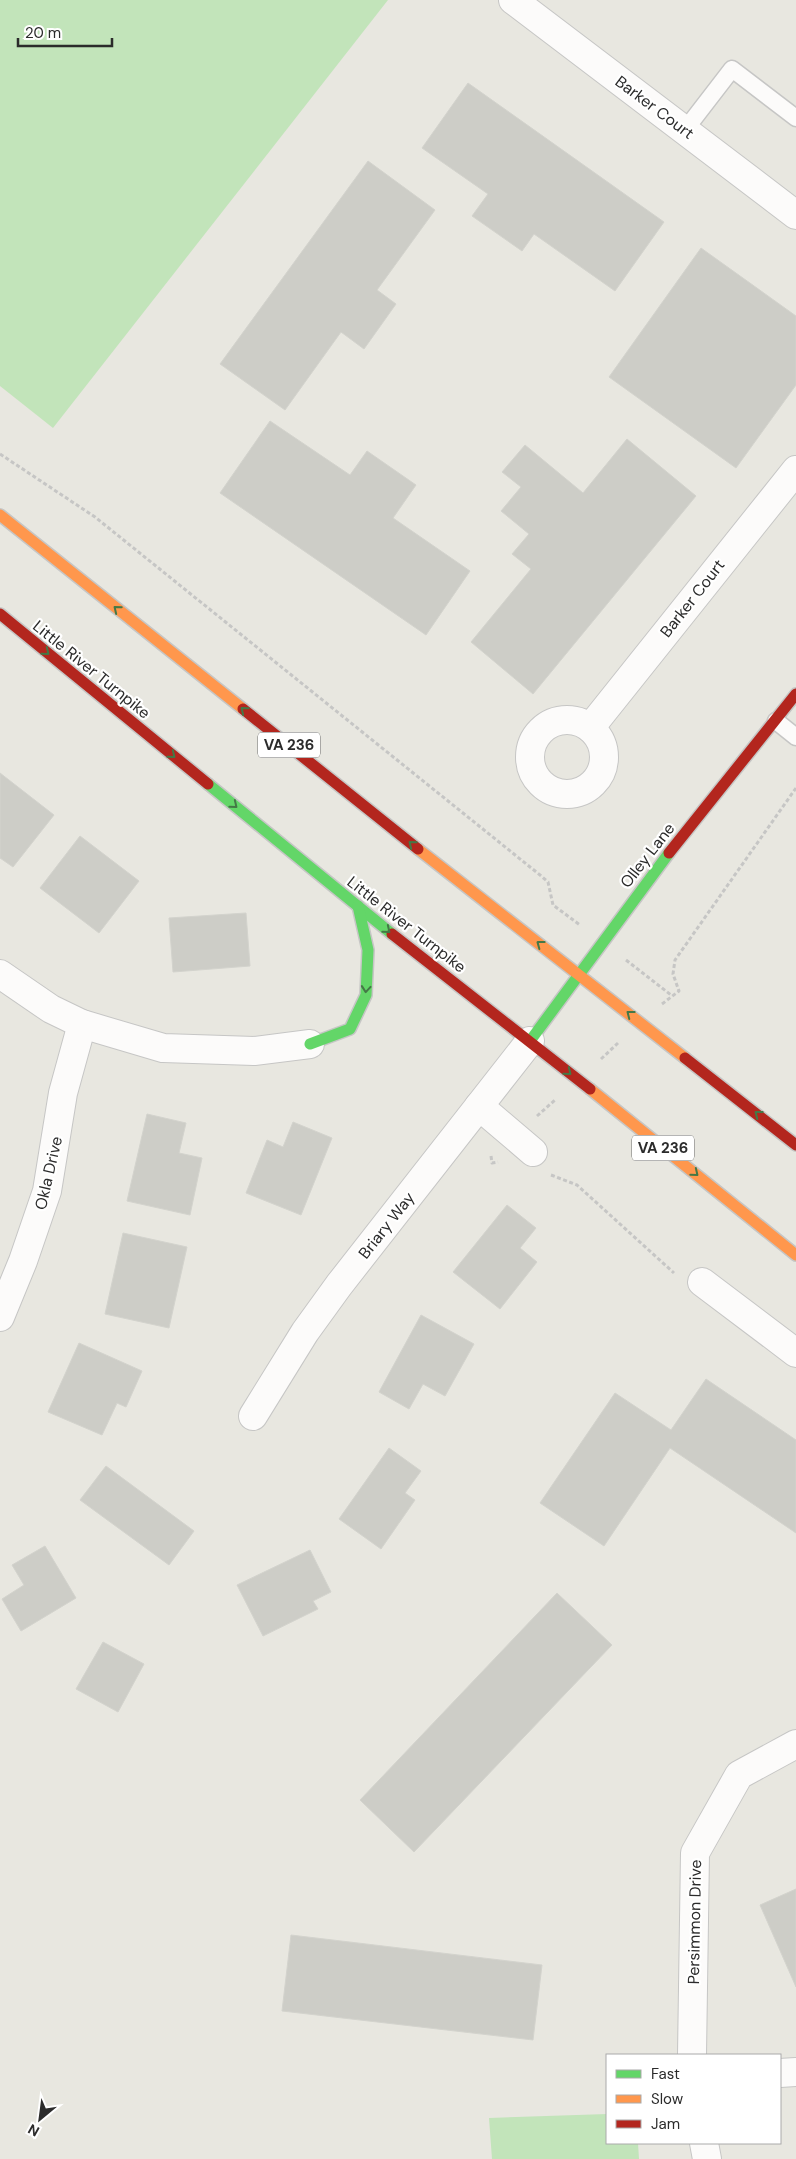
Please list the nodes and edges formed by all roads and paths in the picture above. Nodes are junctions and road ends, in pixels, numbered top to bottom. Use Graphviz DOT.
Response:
graph roads {
  1 [pos="513,0"];
  2 [pos="796,118"];
  3 [pos="685,130"];
  4 [pos="796,215"];
  5 [pos="0,454"];
  6 [pos="796,470"];
  7 [pos="0,515"];
  8 [pos="0,614"];
  9 [pos="796,694"];
  10 [pos="776,721"];
  11 [pos="590,728"];
  12 [pos="796,737"];
  13 [pos="796,788"];
  14 [pos="554,905"];
  15 [pos="358,906"];
  16 [pos="0,974"];
  17 [pos="579,974"];
  18 [pos="641,1022"];
  19 [pos="82,1024"];
  20 [pos="530,1041"];
  21 [pos="310,1044"];
  22 [pos="578,1079"];
  23 [pos="479,1106"];
  24 [pos="531,1121"];
  25 [pos="796,1145"];
  26 [pos="491,1157"];
  27 [pos="503,1163"];
  28 [pos="540,1163"];
  29 [pos="796,1255"];
  30 [pos="702,1282"];
  31 [pos="0,1317"];
  32 [pos="796,1353"];
  33 [pos="253,1416"];
  34 [pos="796,1744"];
  35 [pos="692,2054"];
  36 [pos="796,2072"];
  37 [pos="781,2073"];
  38 [pos="704,2144"];
  39 [pos="707,2159"];
  1 -- 3 [label="street, Barker Court"];
  2 -- 3 [label="lane"];
  3 -- 4 [label="street, Barker Court"];
  5 -- 14 [label="path"];
  6 -- 11 [label="street, Barker Court"];
  17 -- 7 [label="main road, VA 236, one-way"];
  8 -- 15 [label="main road, Little River Turnpike / VA 236, one-way"];
  9 -- 10 [label="main road, Olley Lane"];
  10 -- 12 [label="lane"];
  10 -- 17 [label="main road, Olley Lane"];
  13 -- 18 [label="path"];
  15 -- 20 [label="main road, Little River Turnpike / VA 236, one-way"];
  15 -- 21 [label="main road, one-way"];
  16 -- 19 [label="street"];
  18 -- 17 [label="main road, VA 236, one-way"];
  17 -- 20 [label="main road, Olley Lane"];
  18 -- 22 [label="path"];
  25 -- 18 [label="main road, VA 236, one-way"];
  19 -- 21 [label="street"];
  19 -- 31 [label="street, Okla Drive"];
  20 -- 22 [label="main road, Little River Turnpike / VA 236, one-way"];
  20 -- 23 [label="street, Briary Way"];
  22 -- 24 [label="path"];
  22 -- 29 [label="main road, Little River Turnpike / VA 236, one-way"];
  23 -- 28 [label="street"];
  23 -- 33 [label="street, Briary Way"];
  26 -- 27 [label="path"];
  28 -- 30 [label="path"];
  30 -- 32 [label="street"];
  34 -- 35 [label="street, Persimmon Drive"];
  36 -- 37 [label="street"];
  38 -- 39 [label="street"];
}
